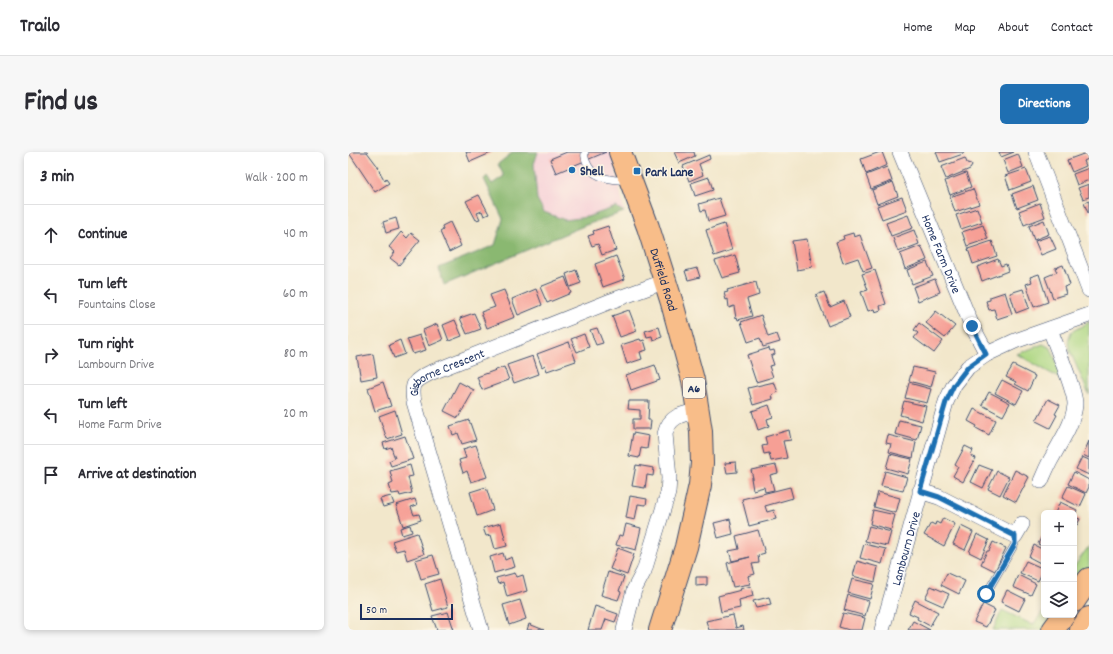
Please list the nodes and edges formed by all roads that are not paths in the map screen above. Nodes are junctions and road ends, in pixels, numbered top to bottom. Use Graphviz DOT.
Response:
graph roads {
  1 [pos="585,152"];
  2 [pos="620,152"];
  3 [pos="900,152"];
  4 [pos="1036,152"];
  5 [pos="631,181"];
  6 [pos="666,281"];
  7 [pos="1089,290"];
  8 [pos="1089,315"];
  9 [pos="1050,329"];
  10 [pos="986,354"];
  11 [pos="698,411"];
  12 [pos="1041,481"];
  13 [pos="920,491"];
  14 [pos="1019,530"];
  15 [pos="1089,579"];
  16 [pos="986,594"];
  17 [pos="1077,597"];
  18 [pos="1062,618"];
  19 [pos="1089,618"];
  20 [pos="481,630"];
  21 [pos="624,630"];
  22 [pos="660,630"];
  23 [pos="882,630"];
  24 [pos="1053,630"];
  25 [pos="1082,630"];
  1 -- 5 [label="lane"];
  2 -- 5 [label="highway, Duffield Road / A6"];
  3 -- 10 [label="street, Home Farm Drive"];
  4 -- 7 [label="street"];
  5 -- 6 [label="highway, Duffield Road / A6"];
  6 -- 11 [label="highway, Duffield Road / A6"];
  6 -- 20 [label="street, Gisborne Crescent"];
  8 -- 9 [label="street, Lambourn Drive"];
  9 -- 10 [label="street, Lambourn Drive"];
  9 -- 12 [label="street"];
  10 -- 13 [label="street, Lambourn Drive"];
  11 -- 21 [label="street"];
  11 -- 22 [label="highway, Duffield Road / A6"];
  13 -- 14 [label="street"];
  13 -- 23 [label="street, Lambourn Drive"];
  14 -- 16 [label="lane"];
  15 -- 17 [label="highway"];
  18 -- 24 [label="highway"];
  19 -- 25 [label="highway"];
}
